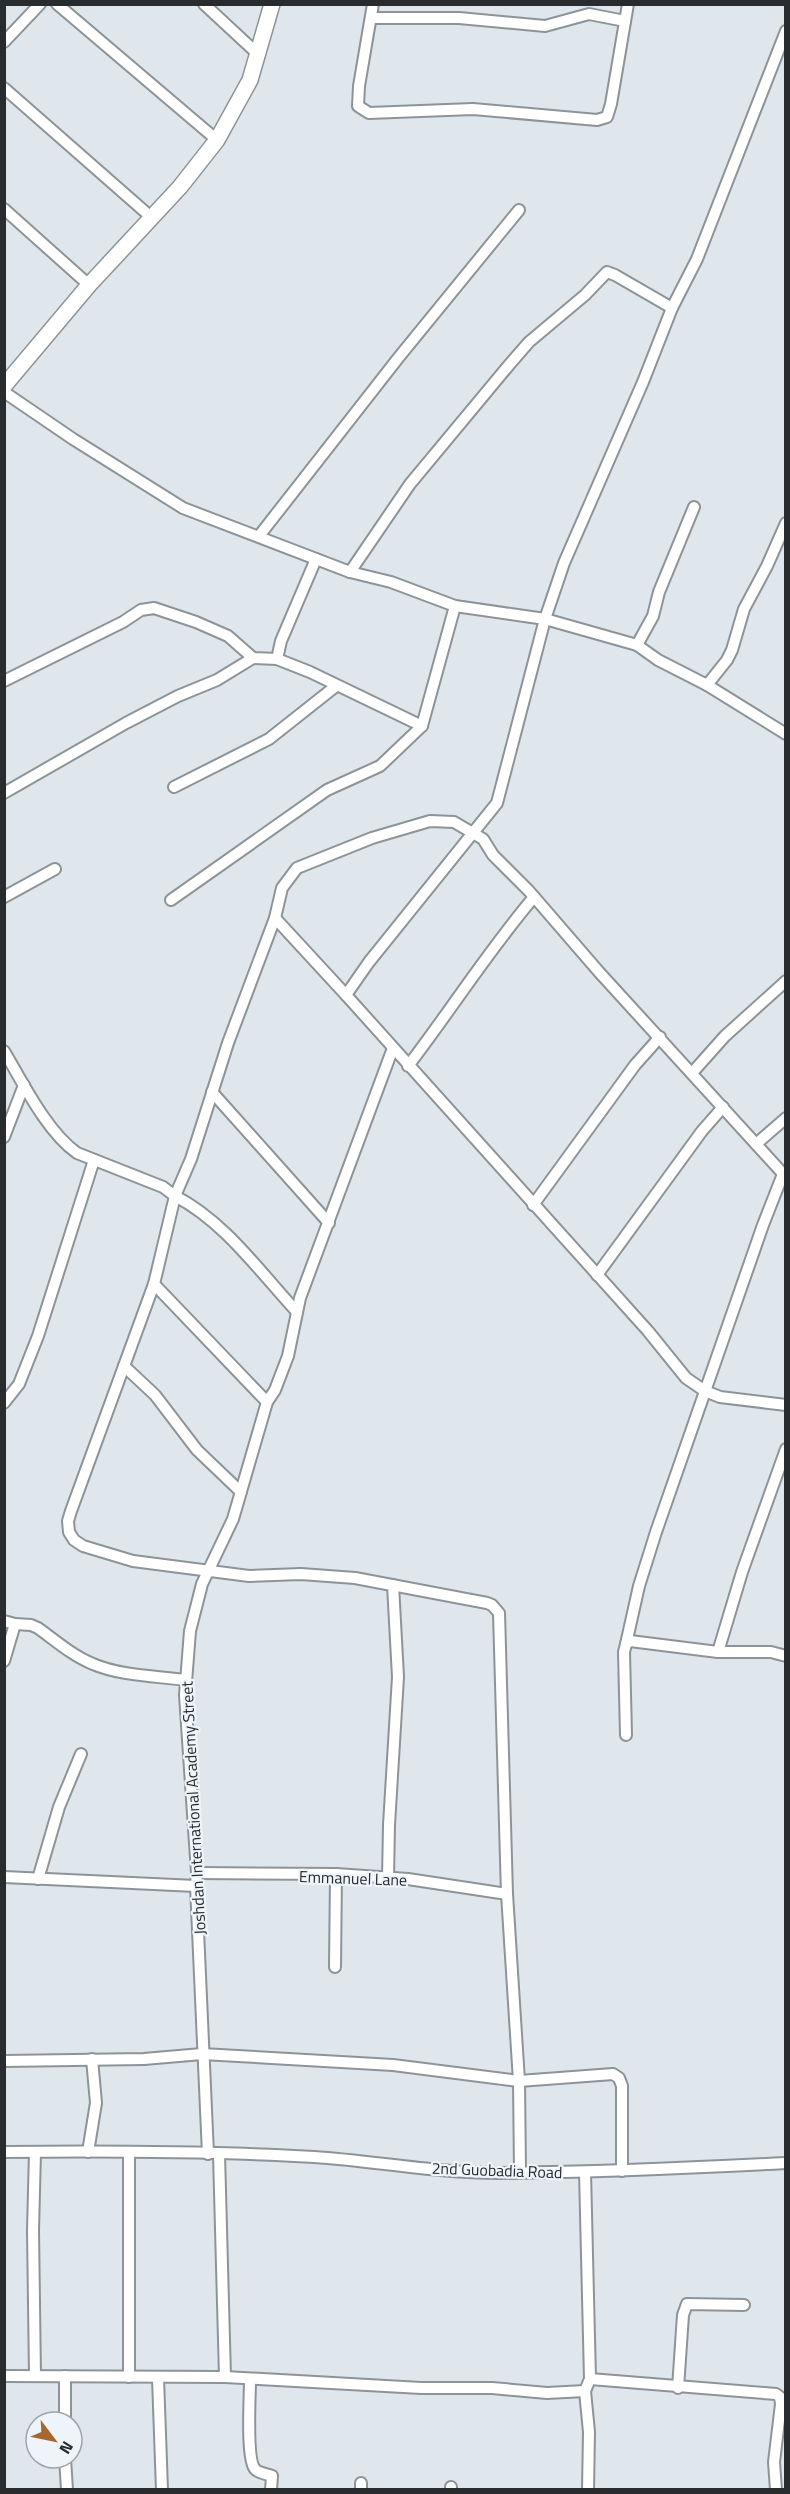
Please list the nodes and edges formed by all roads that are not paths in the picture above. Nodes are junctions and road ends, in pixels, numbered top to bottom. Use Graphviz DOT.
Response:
graph roads {
  1 [pos="40,4"];
  2 [pos="57,4"];
  3 [pos="204,4"];
  4 [pos="272,4"];
  5 [pos="373,4"];
  6 [pos="628,4"];
  7 [pos="371,18"];
  8 [pos="626,21"];
  9 [pos="786,31"];
  10 [pos="4,42"];
  11 [pos="259,55"];
  12 [pos="4,88"];
  13 [pos="217,140"];
  14 [pos="4,209"];
  15 [pos="519,210"];
  16 [pos="151,217"];
  17 [pos="88,285"];
  18 [pos="672,308"];
  19 [pos="4,386"];
  20 [pos="4,392"];
  21 [pos="694,507"];
  22 [pos="786,523"];
  23 [pos="259,536"];
  24 [pos="316,559"];
  25 [pos="350,572"];
  26 [pos="455,606"];
  27 [pos="545,619"];
  28 [pos="637,645"];
  29 [pos="253,658"];
  30 [pos="277,659"];
  31 [pos="4,681"];
  32 [pos="706,685"];
  33 [pos="336,686"];
  34 [pos="422,726"];
  35 [pos="786,734"];
  36 [pos="174,788"];
  37 [pos="4,793"];
  38 [pos="473,834"];
  39 [pos="55,869"];
  40 [pos="4,897"];
  41 [pos="534,897"];
  42 [pos="171,900"];
  43 [pos="275,918"];
  44 [pos="786,981"];
  45 [pos="346,995"];
  46 [pos="660,1037"];
  47 [pos="393,1048"];
  48 [pos="4,1051"];
  49 [pos="408,1066"];
  50 [pos="692,1073"];
  51 [pos="24,1085"];
  52 [pos="212,1092"];
  53 [pos="723,1107"];
  54 [pos="786,1118"];
  55 [pos="4,1137"];
  56 [pos="756,1144"];
  57 [pos="94,1160"];
  58 [pos="784,1176"];
  59 [pos="175,1196"];
  60 [pos="533,1205"];
  61 [pos="329,1223"];
  62 [pos="597,1275"];
  63 [pos="154,1284"];
  64 [pos="297,1312"];
  65 [pos="124,1366"];
  66 [pos="705,1391"];
  67 [pos="267,1402"];
  68 [pos="4,1403"];
  69 [pos="786,1405"];
  70 [pos="786,1449"];
  71 [pos="241,1492"];
  72 [pos="208,1569"];
  73 [pos="393,1586"];
  74 [pos="10,1622"];
  75 [pos="626,1644"];
  76 [pos="718,1652"];
  77 [pos="786,1656"];
  78 [pos="4,1661"];
  79 [pos="186,1680"];
  80 [pos="626,1735"];
  81 [pos="81,1754"];
  82 [pos="197,1873"];
  83 [pos="336,1874"];
  84 [pos="4,1877"];
  85 [pos="388,1878"];
  86 [pos="38,1879"];
  87 [pos="196,1886"];
  88 [pos="507,1894"];
  89 [pos="335,1967"];
  90 [pos="202,2054"];
  91 [pos="92,2059"];
  92 [pos="4,2061"];
  93 [pos="519,2081"];
  94 [pos="4,2152"];
  95 [pos="35,2152"];
  96 [pos="88,2152"];
  97 [pos="129,2152"];
  98 [pos="214,2154"];
  99 [pos="786,2163"];
  100 [pos="622,2171"];
  101 [pos="520,2172"];
  102 [pos="585,2172"];
  103 [pos="744,2305"];
  104 [pos="4,2376"];
  105 [pos="35,2376"];
  106 [pos="65,2376"];
  107 [pos="129,2377"];
  108 [pos="225,2377"];
  109 [pos="158,2378"];
  110 [pos="590,2379"];
  111 [pos="250,2380"];
  112 [pos="678,2388"];
  113 [pos="585,2391"];
  114 [pos="781,2394"];
  115 [pos="65,2410"];
  116 [pos="65,2470"];
  117 [pos="786,2486"];
  118 [pos="67,2490"];
  119 [pos="162,2490"];
  120 [pos="271,2490"];
  121 [pos="588,2490"];
  122 [pos="778,2490"];
  1 -- 10 [label="street"];
  2 -- 13 [label="street"];
  3 -- 11 [label="street"];
  4 -- 11 [label="street"];
  5 -- 7 [label="street"];
  6 -- 8 [label="street"];
  7 -- 8 [label="street"];
  7 -- 8 [label="street"];
  9 -- 18 [label="street"];
  11 -- 13 [label="street"];
  12 -- 16 [label="street"];
  13 -- 16 [label="street"];
  14 -- 17 [label="street"];
  15 -- 23 [label="street"];
  16 -- 17 [label="street"];
  17 -- 19 [label="street"];
  18 -- 25 [label="street"];
  18 -- 27 [label="street"];
  20 -- 23 [label="street"];
  21 -- 28 [label="street"];
  22 -- 32 [label="street"];
  23 -- 24 [label="street"];
  24 -- 25 [label="street"];
  24 -- 30 [label="street"];
  25 -- 26 [label="street"];
  26 -- 27 [label="street"];
  26 -- 34 [label="street"];
  27 -- 28 [label="street"];
  27 -- 38 [label="street"];
  28 -- 32 [label="street"];
  29 -- 30 [label="street"];
  29 -- 31 [label="street"];
  29 -- 37 [label="street"];
  30 -- 33 [label="street"];
  32 -- 35 [label="street"];
  33 -- 34 [label="street"];
  33 -- 36 [label="street"];
  34 -- 42 [label="street"];
  38 -- 41 [label="street"];
  38 -- 43 [label="street"];
  38 -- 45 [label="street"];
  39 -- 40 [label="street"];
  41 -- 46 [label="street"];
  41 -- 49 [label="street"];
  43 -- 45 [label="street"];
  43 -- 52 [label="street"];
  44 -- 50 [label="street"];
  45 -- 47 [label="street"];
  46 -- 50 [label="street"];
  46 -- 60 [label="street"];
  47 -- 49 [label="street"];
  47 -- 61 [label="street, Joshdan International Academy Street"];
  48 -- 51 [label="street"];
  49 -- 60 [label="street"];
  50 -- 53 [label="street"];
  51 -- 55 [label="street"];
  51 -- 57 [label="street"];
  52 -- 59 [label="street"];
  52 -- 61 [label="street"];
  53 -- 56 [label="street"];
  53 -- 62 [label="street"];
  54 -- 56 [label="street"];
  56 -- 58 [label="street"];
  57 -- 59 [label="street"];
  57 -- 68 [label="street"];
  58 -- 66 [label="street"];
  59 -- 63 [label="street"];
  59 -- 64 [label="street"];
  60 -- 62 [label="street"];
  61 -- 64 [label="street, Joshdan International Academy Street"];
  62 -- 66 [label="street"];
  63 -- 65 [label="street"];
  63 -- 67 [label="street"];
  64 -- 67 [label="street, Joshdan International Academy Street"];
  65 -- 71 [label="street"];
  65 -- 72 [label="street"];
  66 -- 69 [label="street"];
  66 -- 75 [label="street"];
  67 -- 71 [label="street, Joshdan International Academy Street"];
  70 -- 76 [label="street"];
  71 -- 72 [label="street, Joshdan International Academy Street"];
  72 -- 73 [label="street"];
  72 -- 79 [label="street, Joshdan International Academy Street"];
  73 -- 85 [label="street"];
  73 -- 88 [label="street"];
  74 -- 78 [label="street"];
  74 -- 79 [label="street"];
  75 -- 76 [label="street"];
  75 -- 80 [label="street"];
  76 -- 77 [label="street"];
  79 -- 82 [label="street, Joshdan International Academy Street"];
  81 -- 86 [label="street"];
  82 -- 83 [label="street, Emmanuel Lane"];
  82 -- 87 [label="street, Joshdan International Academy Street"];
  83 -- 85 [label="street, Emmanuel Lane"];
  83 -- 89 [label="street"];
  84 -- 86 [label="street"];
  85 -- 88 [label="street, Emmanuel Lane"];
  86 -- 87 [label="street"];
  87 -- 90 [label="street, Joshdan International Academy Street"];
  88 -- 93 [label="street"];
  90 -- 91 [label="street"];
  90 -- 93 [label="street"];
  90 -- 98 [label="street, Joshdan International Academy Street"];
  91 -- 92 [label="street"];
  91 -- 96 [label="street"];
  93 -- 100 [label="street"];
  93 -- 101 [label="street"];
  94 -- 95 [label="street, 2nd Guobadia Road"];
  95 -- 96 [label="street, 2nd Guobadia Road"];
  95 -- 105 [label="street"];
  96 -- 97 [label="street, 2nd Guobadia Road"];
  97 -- 98 [label="street, 2nd Guobadia Road"];
  97 -- 107 [label="street"];
  98 -- 101 [label="street, 2nd Guobadia Road"];
  98 -- 108 [label="street, Joshdan International Academy Street"];
  99 -- 100 [label="street, 2nd Guobadia Road"];
  100 -- 102 [label="street, 2nd Guobadia Road"];
  101 -- 102 [label="street, 2nd Guobadia Road"];
  102 -- 110 [label="street"];
  103 -- 112 [label="street"];
  104 -- 105 [label="street"];
  105 -- 106 [label="street"];
  106 -- 107 [label="street"];
  106 -- 115 [label="street"];
  107 -- 109 [label="street"];
  108 -- 109 [label="street"];
  108 -- 111 [label="street"];
  109 -- 119 [label="street"];
  110 -- 112 [label="street"];
  110 -- 113 [label="street"];
  111 -- 113 [label="street"];
  111 -- 120 [label="street"];
  112 -- 114 [label="street"];
  113 -- 121 [label="street"];
  114 -- 122 [label="street"];
  116 -- 118 [label="street"];
  117 -- 122 [label="street"];
}
